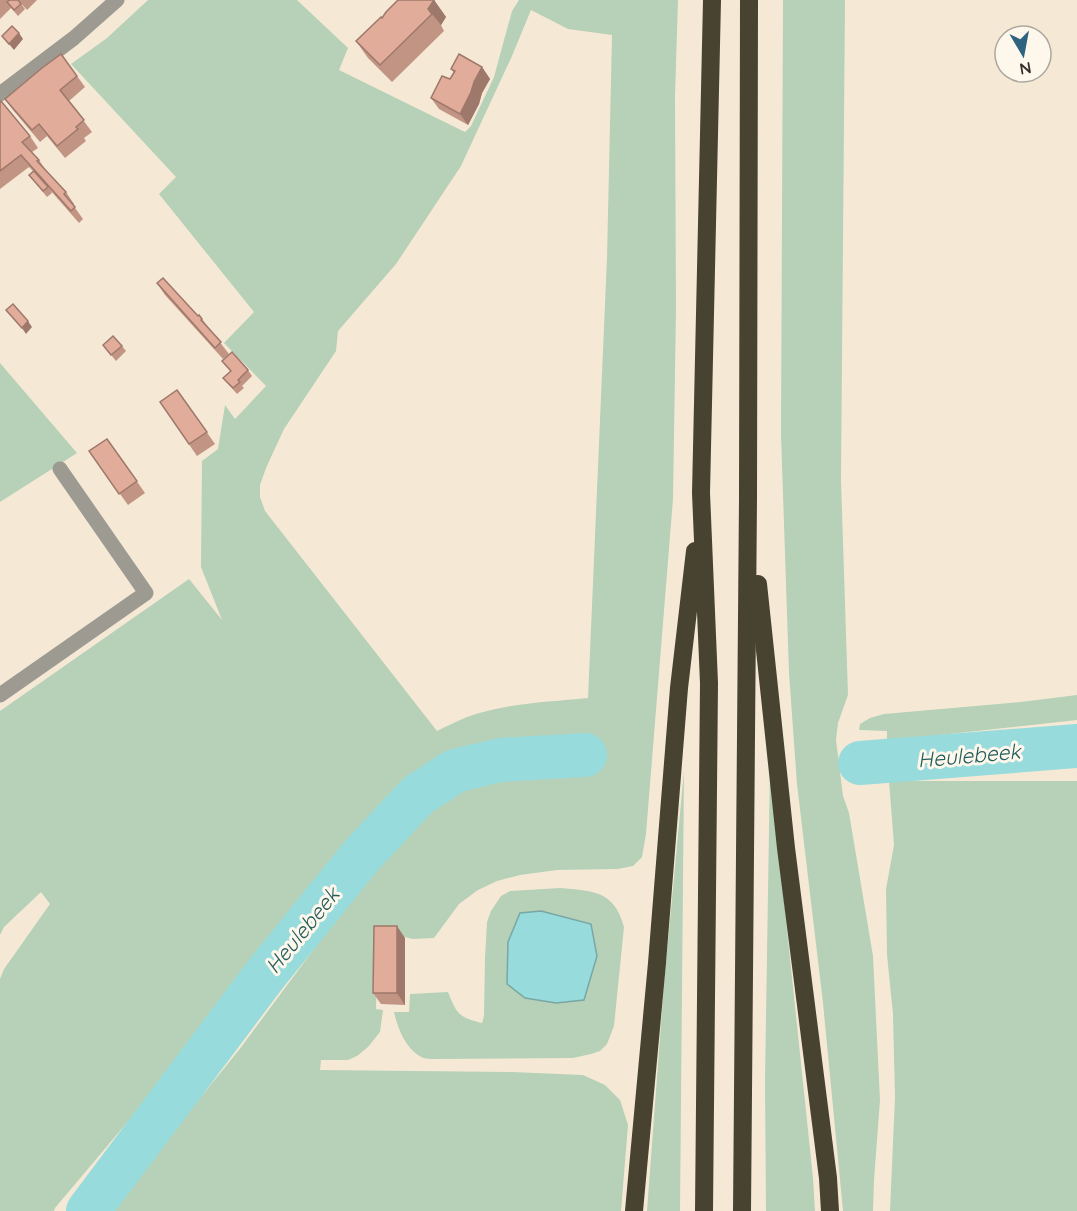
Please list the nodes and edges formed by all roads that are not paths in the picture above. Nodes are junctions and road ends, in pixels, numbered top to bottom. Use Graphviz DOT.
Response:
graph roads {
  1 [pos="117,0"];
  2 [pos="712,0"];
  3 [pos="749,0"];
  4 [pos="0,94"];
  5 [pos="60,469"];
  6 [pos="701,493"];
  7 [pos="748,498"];
  8 [pos="0,695"];
  9 [pos="634,1211"];
  10 [pos="704,1211"];
  11 [pos="742,1211"];
  12 [pos="830,1211"];
  1 -- 4 [label="street"];
  2 -- 6 [label="highway"];
  3 -- 7 [label="highway"];
  5 -- 8 [label="street"];
  6 -- 9 [label="highway"];
  6 -- 10 [label="highway"];
  7 -- 11 [label="highway"];
  7 -- 12 [label="highway"];
}
